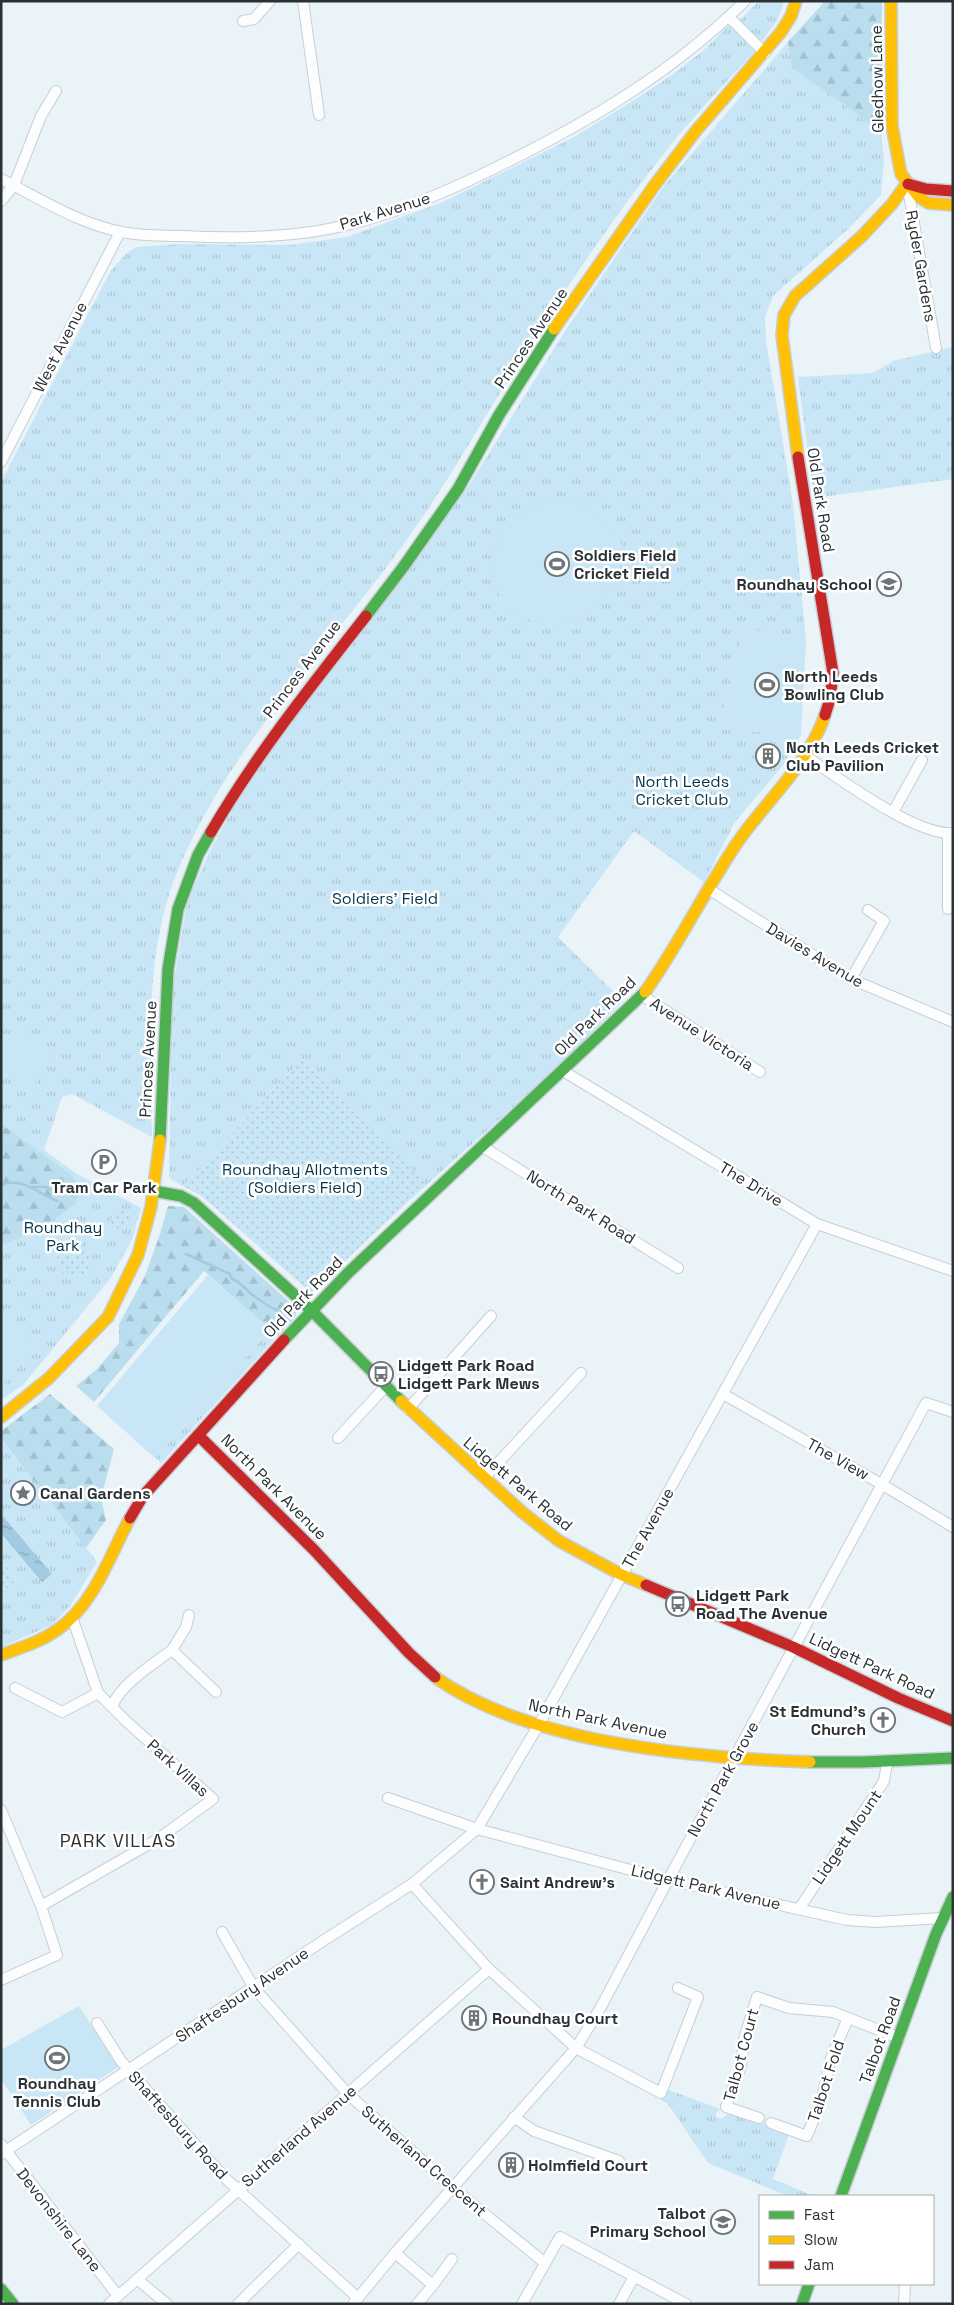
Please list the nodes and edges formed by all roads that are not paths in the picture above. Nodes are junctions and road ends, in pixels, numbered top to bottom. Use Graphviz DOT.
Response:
graph roads {
  1 [pos="270,1"];
  2 [pos="303,1"];
  3 [pos="745,1"];
  4 [pos="796,1"];
  5 [pos="891,1"];
  6 [pos="729,16"];
  7 [pos="243,21"];
  8 [pos="764,53"];
  9 [pos="56,91"];
  10 [pos="319,115"];
  11 [pos="1,179"];
  12 [pos="907,183"];
  13 [pos="14,185"];
  14 [pos="953,191"];
  15 [pos="1,201"];
  16 [pos="953,205"];
  17 [pos="120,232"];
  18 [pos="936,348"];
  19 [pos="4,451"];
  20 [pos="1,462"];
  21 [pos="804,755"];
  22 [pos="922,760"];
  23 [pos="893,812"];
  24 [pos="950,834"];
  25 [pos="710,890"];
  26 [pos="948,909"];
  27 [pos="868,910"];
  28 [pos="850,979"];
  29 [pos="643,996"];
  30 [pos="953,1022"];
  31 [pos="563,1071"];
  32 [pos="760,1072"];
  33 [pos="483,1147"];
  34 [pos="154,1191"];
  35 [pos="817,1224"];
  36 [pos="678,1268"];
  37 [pos="953,1271"];
  38 [pos="312,1311"];
  39 [pos="491,1316"];
  40 [pos="581,1373"];
  41 [pos="385,1387"];
  42 [pos="722,1394"];
  43 [pos="408,1409"];
  44 [pos="953,1412"];
  45 [pos="1,1417"];
  46 [pos="198,1435"];
  47 [pos="338,1438"];
  48 [pos="484,1478"];
  49 [pos="883,1485"];
  50 [pos="953,1527"];
  51 [pos="622,1575"];
  52 [pos="189,1615"];
  53 [pos="72,1617"];
  54 [pos="794,1647"];
  55 [pos="172,1650"];
  56 [pos="1,1655"];
  57 [pos="15,1688"];
  58 [pos="216,1692"];
  59 [pos="98,1693"];
  60 [pos="112,1706"];
  61 [pos="953,1721"];
  62 [pos="538,1726"];
  63 [pos="953,1758"];
  64 [pos="735,1759"];
  65 [pos="887,1762"];
  66 [pos="388,1798"];
  67 [pos="1,1810"];
  68 [pos="477,1830"];
  69 [pos="668,1880"];
  70 [pos="412,1884"];
  71 [pos="953,1896"];
  72 [pos="41,1906"];
  73 [pos="799,1909"];
  74 [pos="942,1918"];
  75 [pos="222,1932"];
  76 [pos="489,1969"];
  77 [pos="1,1980"];
  78 [pos="254,1988"];
  79 [pos="678,1988"];
  80 [pos="848,2018"];
  81 [pos="97,2023"];
  82 [pos="899,2038"];
  83 [pos="576,2048"];
  84 [pos="129,2070"];
  85 [pos="348,2094"];
  86 [pos="514,2117"];
  87 [pos="759,2118"];
  88 [pos="771,2123"];
  89 [pos="3,2149"];
  90 [pos="619,2161"];
  91 [pos="453,2188"];
  92 [pos="237,2190"];
  93 [pos="841,2195"];
  94 [pos="298,2244"];
  95 [pos="395,2253"];
  96 [pos="452,2259"];
  97 [pos="545,2263"];
  98 [pos="634,2277"];
  99 [pos="136,2279"];
  100 [pos="433,2285"];
  101 [pos="809,2285"];
  102 [pos="905,2285"];
  103 [pos="118,2296"];
  104 [pos="356,2301"];
  105 [pos="109,2304"];
  106 [pos="166,2304"];
  107 [pos="238,2304"];
  108 [pos="417,2304"];
  109 [pos="522,2304"];
  110 [pos="619,2304"];
  111 [pos="686,2304"];
  112 [pos="802,2304"];
  113 [pos="904,2304"];
  1 -- 7 [label="street"];
  2 -- 10 [label="street"];
  3 -- 6 [label="street, Park Avenue"];
  4 -- 8 [label="street, Princes Avenue"];
  5 -- 12 [label="street, Gledhow Lane"];
  6 -- 8 [label="street"];
  6 -- 17 [label="street, Park Avenue"];
  8 -- 34 [label="street, Princes Avenue"];
  9 -- 13 [label="street"];
  11 -- 13 [label="street, Park Avenue"];
  12 -- 14 [label="street"];
  12 -- 16 [label="street, Gledhow Lane"];
  12 -- 18 [label="street, Ryder Gardens"];
  12 -- 21 [label="street, Old Park Road"];
  13 -- 15 [label="street"];
  13 -- 17 [label="street, Park Avenue"];
  17 -- 19 [label="street, West Avenue"];
  19 -- 20 [label="street, West Avenue"];
  21 -- 23 [label="street"];
  21 -- 25 [label="street, Old Park Road"];
  22 -- 23 [label="street"];
  23 -- 24 [label="street"];
  24 -- 26 [label="street"];
  25 -- 28 [label="street, Davies Avenue"];
  25 -- 29 [label="street, Old Park Road"];
  27 -- 28 [label="street"];
  28 -- 30 [label="street, Davies Avenue"];
  29 -- 31 [label="street, Old Park Road"];
  29 -- 32 [label="street, Avenue Victoria"];
  31 -- 33 [label="street, Old Park Road"];
  31 -- 35 [label="street, The Drive"];
  33 -- 36 [label="street, North Park Road"];
  33 -- 38 [label="street, Old Park Road"];
  34 -- 38 [label="street, Lidgett Park Road"];
  34 -- 45 [label="street, Princes Avenue"];
  35 -- 37 [label="street, The Drive"];
  35 -- 42 [label="street, The Avenue"];
  38 -- 41 [label="street, Lidgett Park Road"];
  38 -- 46 [label="street, Old Park Road"];
  39 -- 43 [label="street"];
  40 -- 48 [label="street"];
  41 -- 43 [label="street, Lidgett Park Road"];
  41 -- 47 [label="street"];
  42 -- 49 [label="street, The View"];
  42 -- 51 [label="street, The Avenue"];
  43 -- 48 [label="street, Lidgett Park Road"];
  44 -- 49 [label="street, North Park Grove"];
  46 -- 53 [label="street, Old Park Road"];
  46 -- 62 [label="street, North Park Avenue"];
  48 -- 51 [label="street, Lidgett Park Road"];
  49 -- 50 [label="street, The View"];
  49 -- 54 [label="street, North Park Grove"];
  51 -- 54 [label="street, Lidgett Park Road"];
  51 -- 62 [label="street, The Avenue"];
  52 -- 55 [label="street"];
  53 -- 56 [label="street, Old Park Road"];
  53 -- 59 [label="street, Park Villas"];
  54 -- 61 [label="street, Lidgett Park Road"];
  54 -- 64 [label="street, North Park Grove"];
  55 -- 58 [label="street"];
  55 -- 60 [label="street"];
  57 -- 59 [label="street"];
  59 -- 60 [label="street, Park Villas"];
  60 -- 72 [label="street, Park Villas"];
  62 -- 64 [label="street, North Park Avenue"];
  62 -- 68 [label="street, The Avenue"];
  63 -- 65 [label="street, North Park Avenue"];
  64 -- 65 [label="street, North Park Avenue"];
  64 -- 69 [label="street, North Park Grove"];
  65 -- 73 [label="street, Lidgett Mount"];
  66 -- 68 [label="street, Lidgett Park Avenue"];
  67 -- 72 [label="street"];
  68 -- 69 [label="street, Lidgett Park Avenue"];
  68 -- 70 [label="street, Shaftesbury Avenue"];
  69 -- 73 [label="street, Lidgett Park Avenue"];
  69 -- 83 [label="street, North Park Grove"];
  70 -- 76 [label="street"];
  70 -- 78 [label="street, Shaftesbury Avenue"];
  71 -- 74 [label="street, Talbot Road"];
  72 -- 77 [label="street"];
  73 -- 74 [label="street, Lidgett Park Avenue"];
  74 -- 82 [label="street, Talbot Road"];
  75 -- 78 [label="street, Sutherland Crescent"];
  76 -- 83 [label="street"];
  76 -- 85 [label="street, Sutherland Avenue"];
  78 -- 84 [label="street, Shaftesbury Avenue"];
  78 -- 85 [label="street, Sutherland Crescent"];
  79 -- 83 [label="street"];
  80 -- 82 [label="street, Talbot Court"];
  80 -- 87 [label="street, Talbot Court"];
  80 -- 88 [label="street, Talbot Fold"];
  81 -- 84 [label="street, Shaftesbury Road"];
  82 -- 93 [label="street, Talbot Road"];
  83 -- 86 [label="street, North Park Grove"];
  84 -- 89 [label="street, Shaftesbury Avenue"];
  84 -- 92 [label="street, Shaftesbury Road"];
  85 -- 91 [label="street, Sutherland Crescent"];
  85 -- 92 [label="street, Sutherland Avenue"];
  86 -- 90 [label="street"];
  86 -- 91 [label="street, North Park Grove"];
  89 -- 103 [label="street, Devonshire Lane"];
  91 -- 95 [label="street, North Park Grove"];
  91 -- 97 [label="street, Sutherland Crescent"];
  92 -- 94 [label="street, Shaftesbury Road"];
  92 -- 99 [label="street, Sutherland Avenue"];
  94 -- 104 [label="street, Shaftesbury Road"];
  94 -- 107 [label="street"];
  95 -- 100 [label="street"];
  95 -- 104 [label="street, North Park Grove"];
  96 -- 100 [label="street"];
  97 -- 98 [label="street"];
  97 -- 109 [label="street"];
  98 -- 110 [label="street"];
  98 -- 111 [label="street"];
  99 -- 103 [label="street, Sutherland Avenue"];
  99 -- 106 [label="street"];
  100 -- 108 [label="street"];
  101 -- 112 [label="street"];
  102 -- 113 [label="street"];
  103 -- 105 [label="street, Sutherland Avenue"];
}
